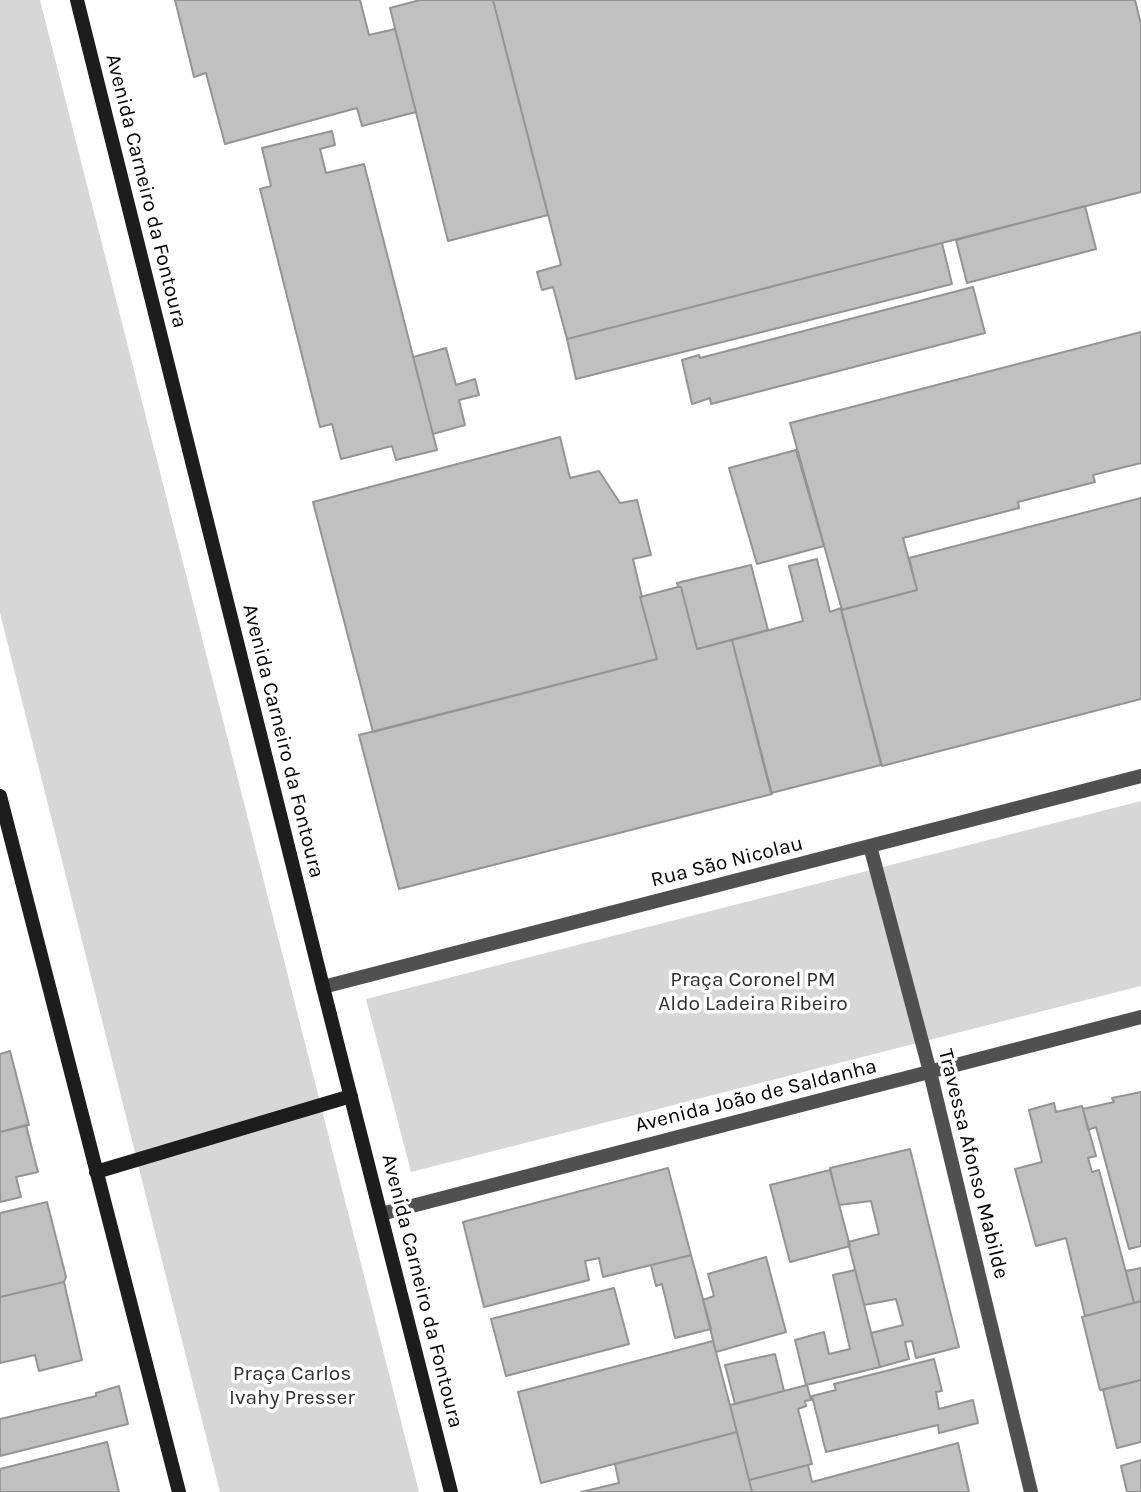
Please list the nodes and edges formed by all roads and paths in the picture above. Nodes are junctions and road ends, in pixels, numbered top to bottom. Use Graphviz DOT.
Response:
graph roads {
  1 [pos="77,0"];
  2 [pos="1141,776"];
  3 [pos="0,796"];
  4 [pos="870,846"];
  5 [pos="323,987"];
  6 [pos="1141,1017"];
  7 [pos="930,1072"];
  8 [pos="351,1096"];
  9 [pos="96,1172"];
  10 [pos="381,1214"];
  11 [pos="179,1492"];
  12 [pos="451,1492"];
  13 [pos="1031,1492"];
  1 -- 5 [label="main road, Avenida Carneiro da Fontoura"];
  2 -- 4 [label="street, Rua São Nicolau"];
  3 -- 9 [label="main road"];
  4 -- 5 [label="street, Rua São Nicolau"];
  4 -- 7 [label="street, Travessa Afonso Mabilde"];
  5 -- 8 [label="main road, Avenida Carneiro da Fontoura"];
  6 -- 7 [label="street, Avenida João de Saldanha"];
  7 -- 10 [label="street, Avenida João de Saldanha"];
  7 -- 13 [label="street, Travessa Afonso Mabilde"];
  8 -- 9 [label="main road"];
  8 -- 10 [label="main road, Avenida Carneiro da Fontoura"];
  9 -- 11 [label="main road"];
  10 -- 12 [label="main road, Avenida Carneiro da Fontoura"];
}
